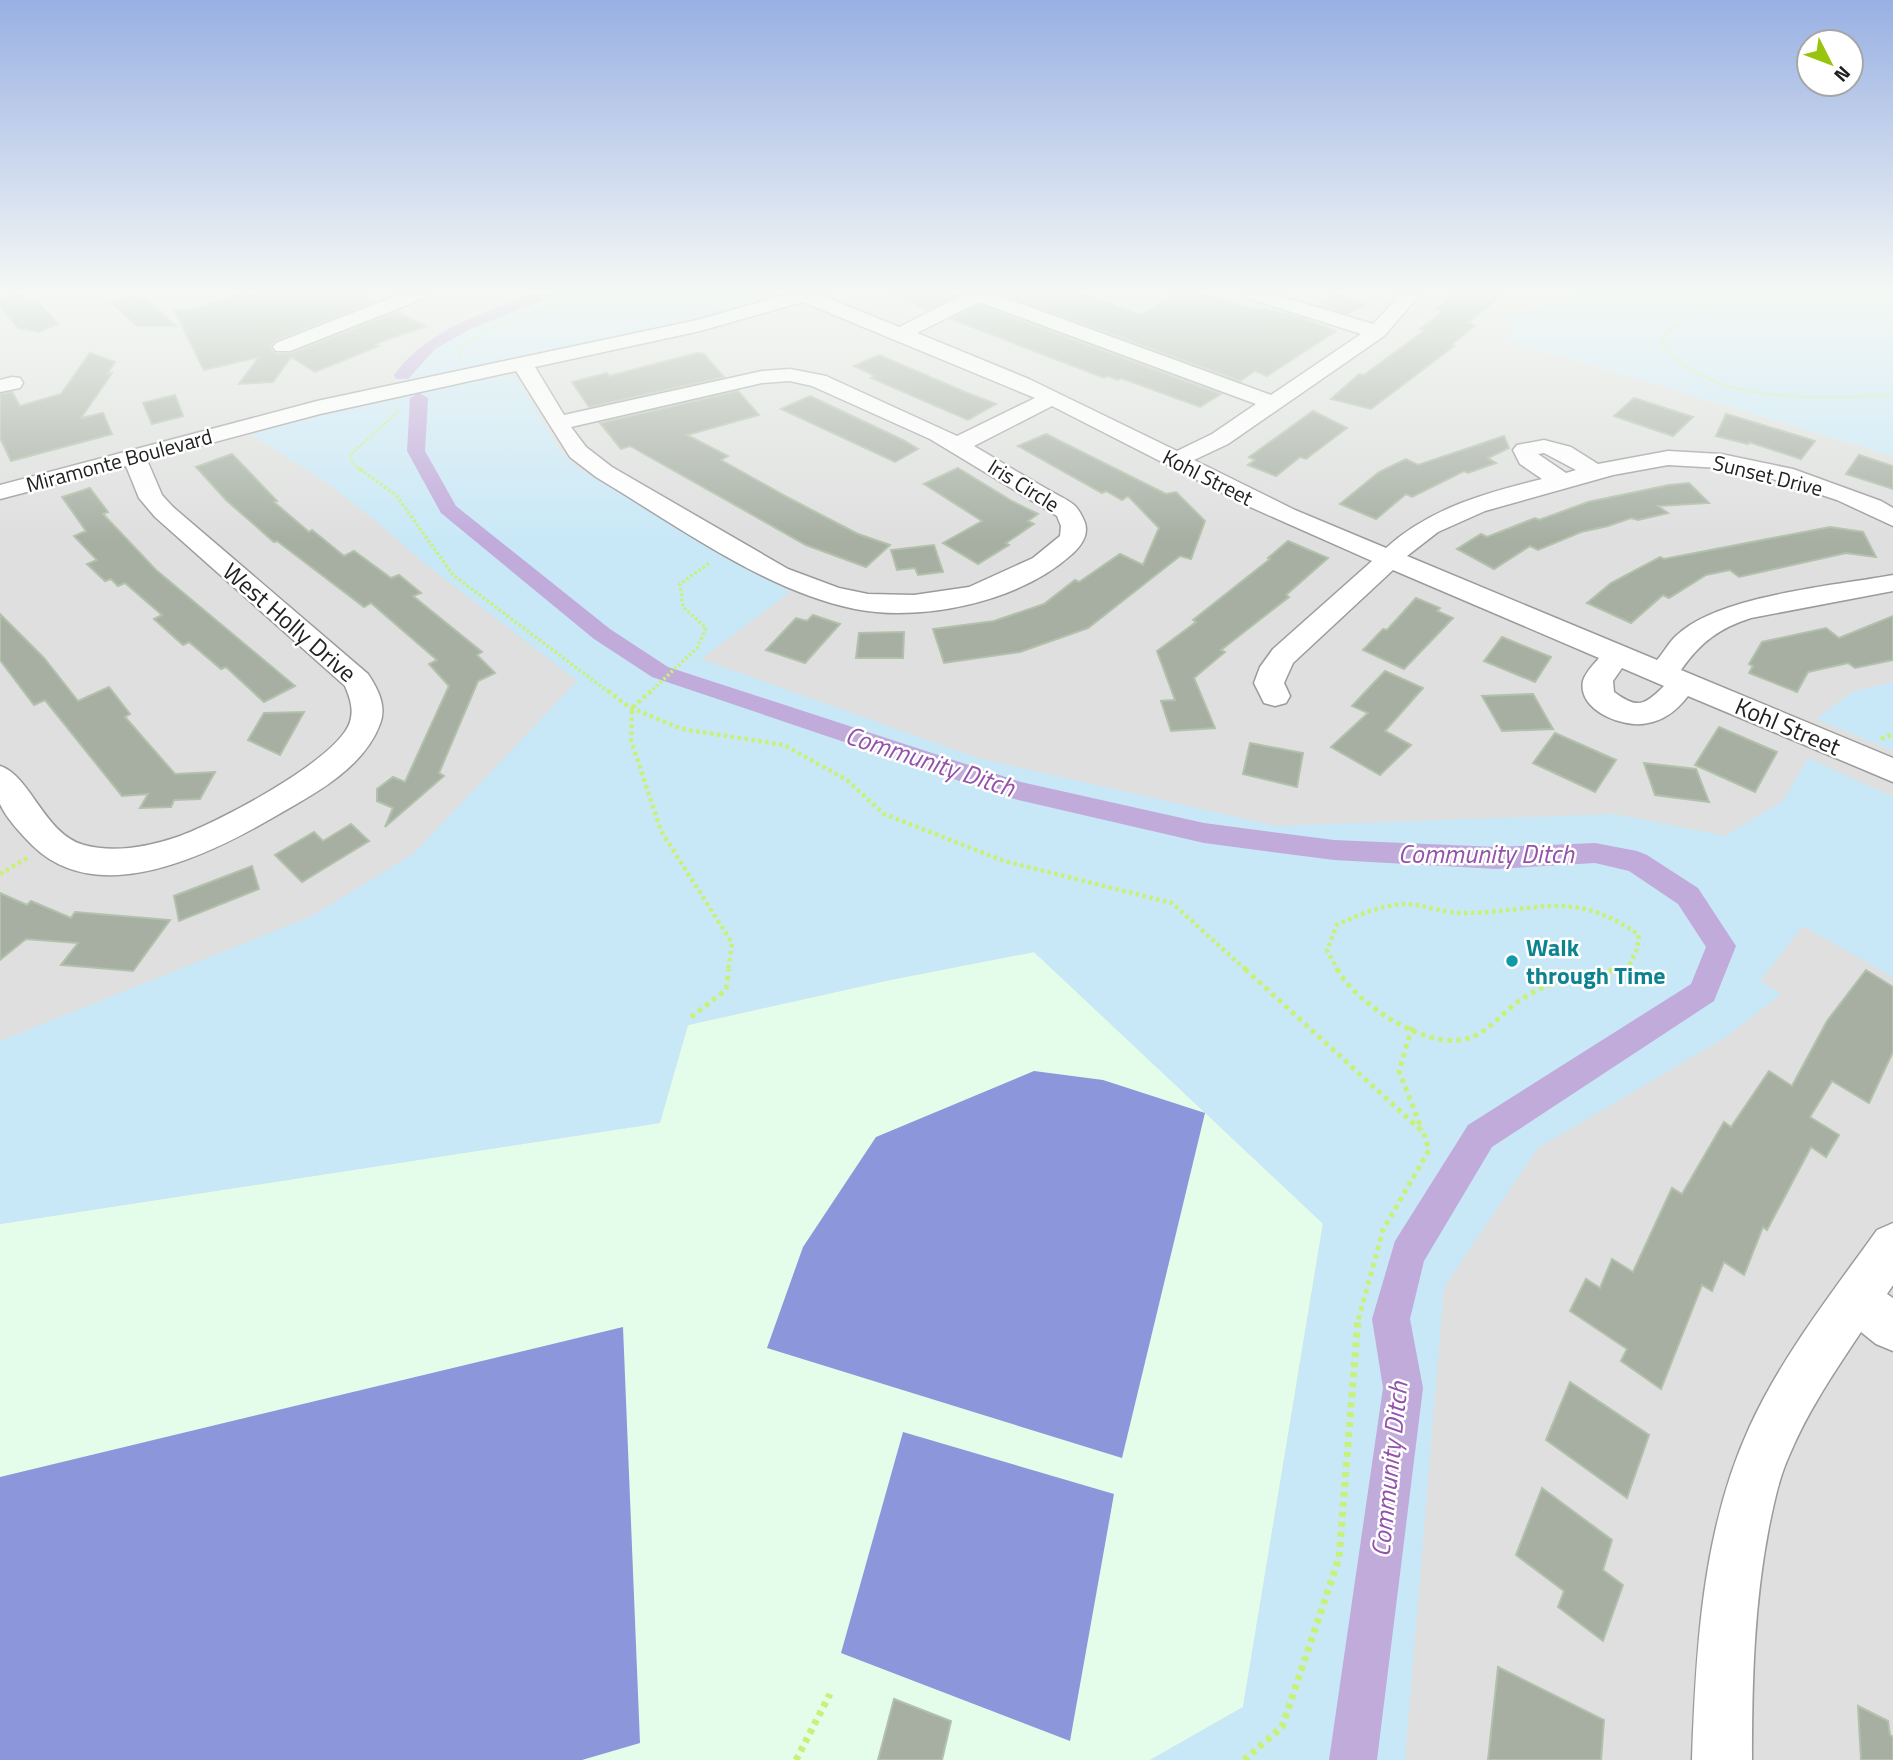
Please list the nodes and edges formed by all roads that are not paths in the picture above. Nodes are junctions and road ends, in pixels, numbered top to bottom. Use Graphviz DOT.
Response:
graph roads {
  1 [pos="456,376"];
  2 [pos="530,376"];
  3 [pos="766,376"];
  4 [pos="805,376"];
  5 [pos="1000,376"];
  6 [pos="1201,376"];
  7 [pos="1312,376"];
  8 [pos="1052,398"];
  9 [pos="1273,403"];
  10 [pos="558,423"];
  11 [pos="957,445"];
  12 [pos="134,456"];
  13 [pos="1175,461"];
  14 [pos="1596,473"];
  15 [pos="1562,481"];
  16 [pos="0,492"];
  17 [pos="1893,518"];
  18 [pos="1074,526"];
  19 [pos="1100,526"];
  20 [pos="1390,558"];
  21 [pos="1893,583"];
  22 [pos="1617,654"];
  23 [pos="1673,677"];
  24 [pos="1275,696"];
  25 [pos="1893,771"];
  26 [pos="0,778"];
  27 [pos="1893,1245"];
  28 [pos="1875,1313"];
  29 [pos="1722,1760"];
  1 -- 12 [label="street, Miramonte Boulevard"];
  2 -- 10 [label="street, Iris Circle"];
  3 -- 10 [label="street, Iris Circle"];
  4 -- 11 [label="street, Iris Circle"];
  5 -- 8 [label="street, Kohl Street"];
  6 -- 9 [label="street"];
  7 -- 9 [label="street"];
  8 -- 11 [label="street"];
  8 -- 13 [label="street, Kohl Street"];
  9 -- 13 [label="street"];
  10 -- 18 [label="street, Iris Circle"];
  11 -- 18 [label="street, Iris Circle"];
  12 -- 16 [label="street, Miramonte Boulevard"];
  12 -- 26 [label="street, West Holly Drive"];
  13 -- 20 [label="street, Kohl Street"];
  14 -- 15 [label="street, Sunset Drive"];
  14 -- 15 [label="street"];
  14 -- 17 [label="street, Sunset Drive"];
  15 -- 20 [label="street, Sunset Drive"];
  18 -- 19 [label="street"];
  20 -- 22 [label="street, Kohl Street"];
  20 -- 24 [label="street, Sunset Drive"];
  21 -- 23 [label="street"];
  22 -- 23 [label="street, Kohl Street"];
  22 -- 23 [label="street"];
  23 -- 25 [label="street, Kohl Street"];
  27 -- 28 [label="street"];
  28 -- 29 [label="street"];
}
